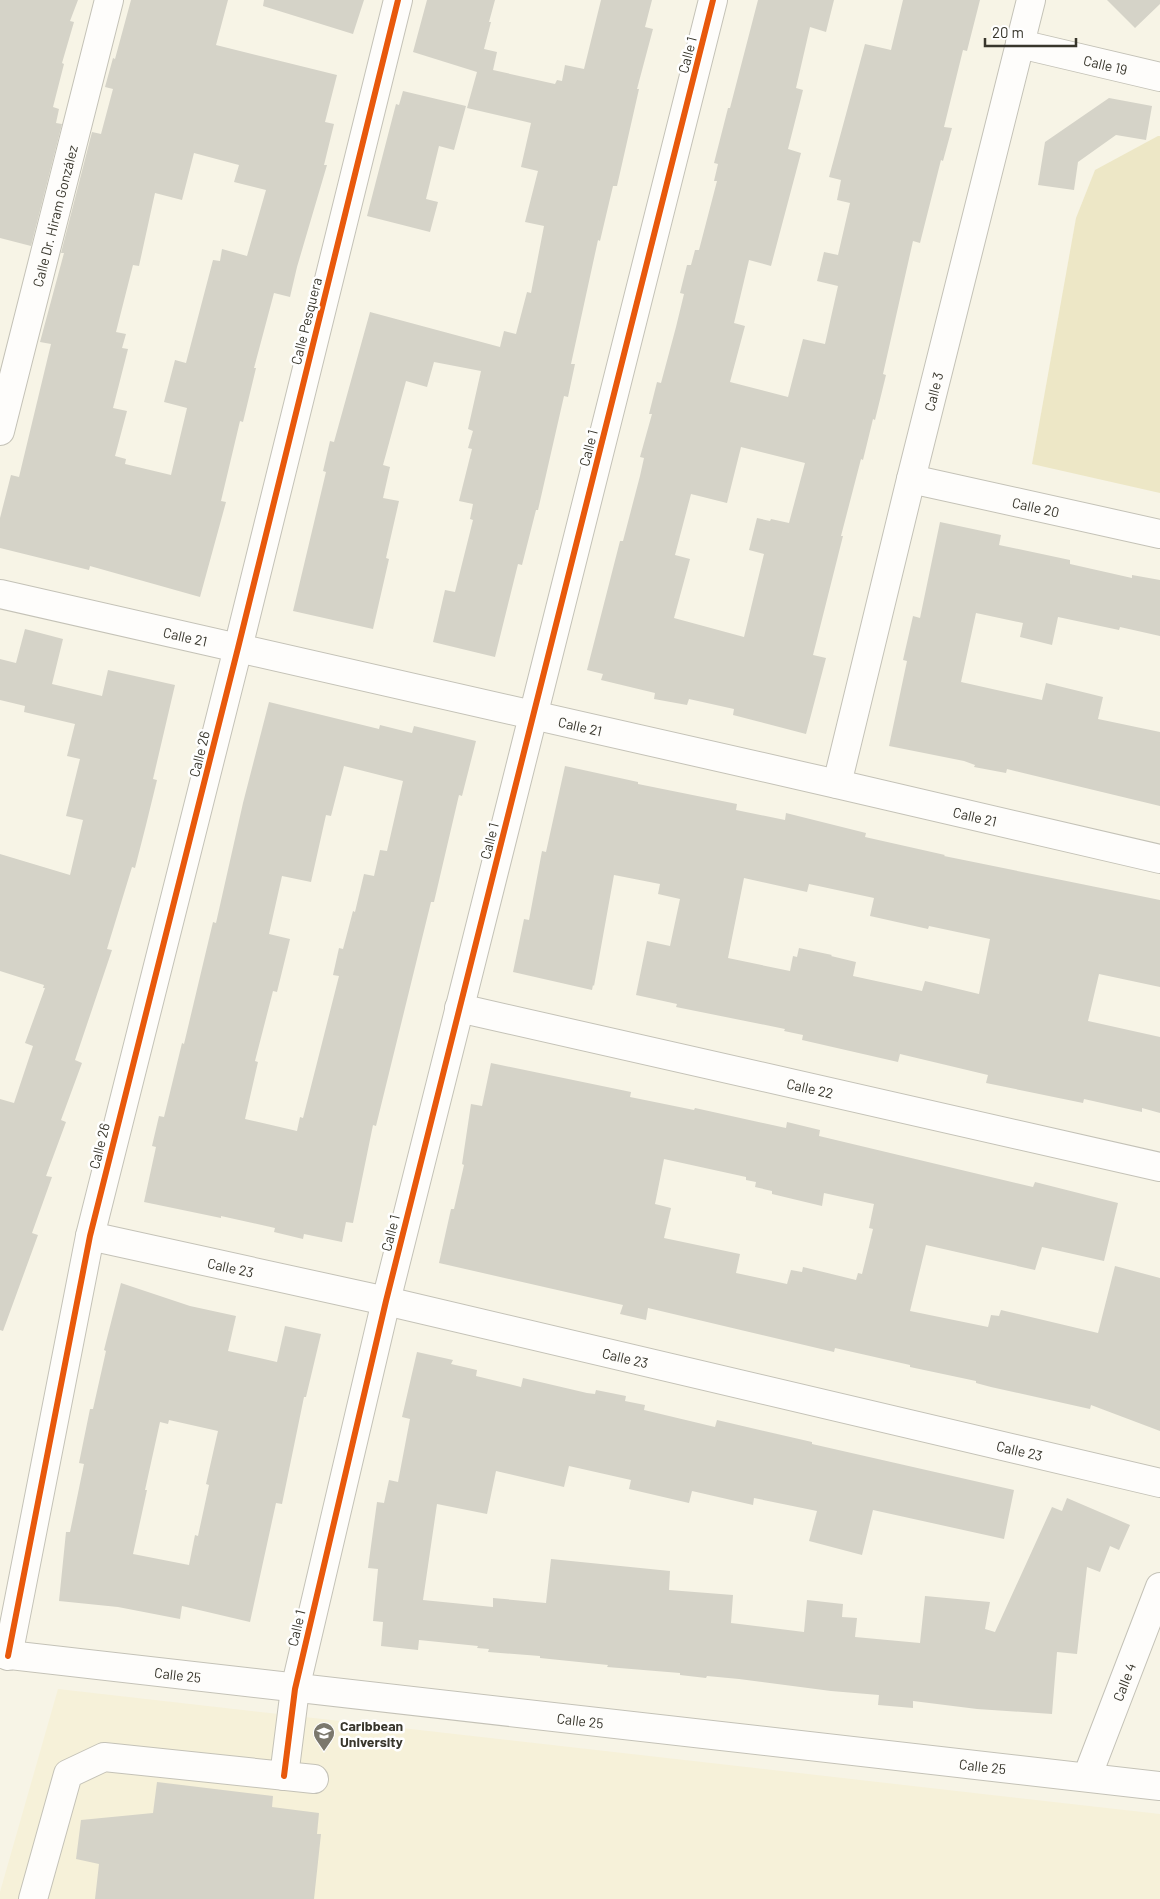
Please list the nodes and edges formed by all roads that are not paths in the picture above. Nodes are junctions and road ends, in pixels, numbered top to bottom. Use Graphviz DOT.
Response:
graph roads {
  1 [pos="109,0"];
  2 [pos="398,0"];
  3 [pos="714,0"];
  4 [pos="1031,0"];
  5 [pos="1020,44"];
  6 [pos="1160,77"];
  7 [pos="0,431"];
  8 [pos="910,479"];
  9 [pos="1160,534"];
  10 [pos="0,594"];
  11 [pos="238,648"];
  12 [pos="533,715"];
  13 [pos="837,784"];
  14 [pos="1160,859"];
  15 [pos="460,1008"];
  16 [pos="1160,1167"];
  17 [pos="90,1236"];
  18 [pos="386,1301"];
  19 [pos="1160,1483"];
  20 [pos="1160,1586"];
  21 [pos="4,1655"];
  22 [pos="295,1689"];
  23 [pos="284,1776"];
  24 [pos="1087,1777"];
  25 [pos="314,1779"];
  26 [pos="1160,1786"];
  27 [pos="33,1899"];
  1 -- 7 [label="street, Calle Dr. Hiram González"];
  2 -- 11 [label="street, Calle Pesquera"];
  3 -- 12 [label="street, Calle 1"];
  4 -- 5 [label="street, Calle 3"];
  5 -- 6 [label="street, Calle 19"];
  5 -- 8 [label="street, Calle 3"];
  8 -- 9 [label="street, Calle 20"];
  8 -- 13 [label="street, Calle 3"];
  10 -- 11 [label="street, Calle 21"];
  11 -- 12 [label="street, Calle 21"];
  11 -- 17 [label="street, Calle 26"];
  12 -- 13 [label="street, Calle 21"];
  12 -- 15 [label="street, Calle 1"];
  13 -- 14 [label="street, Calle 21"];
  15 -- 16 [label="street, Calle 22"];
  15 -- 18 [label="street, Calle 1"];
  17 -- 18 [label="street, Calle 23"];
  17 -- 21 [label="street, Calle 26"];
  18 -- 19 [label="street, Calle 23"];
  18 -- 22 [label="street, Calle 1"];
  20 -- 24 [label="street, Calle 4"];
  21 -- 22 [label="street, Calle 25"];
  22 -- 23 [label="street, Calle 1"];
  22 -- 24 [label="street, Calle 25"];
  23 -- 25 [label="street"];
  23 -- 27 [label="street"];
  24 -- 26 [label="street, Calle 25"];
}
